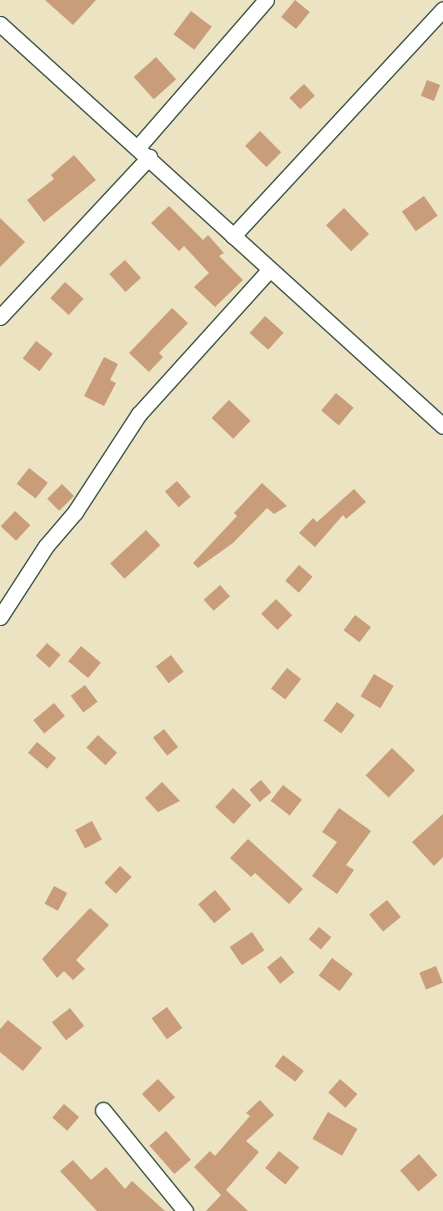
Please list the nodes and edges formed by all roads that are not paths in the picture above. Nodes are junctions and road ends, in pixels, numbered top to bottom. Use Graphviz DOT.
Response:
graph roads {
  1 [pos="266,0"];
  2 [pos="443,9"];
  3 [pos="0,24"];
  4 [pos="143,152"];
  5 [pos="233,236"];
  6 [pos="269,270"];
  7 [pos="0,317"];
  8 [pos="443,426"];
  9 [pos="0,617"];
  10 [pos="103,1110"];
  11 [pos="185,1211"];
  1 -- 4 [label="street"];
  2 -- 5 [label="street"];
  3 -- 4 [label="street"];
  4 -- 5 [label="street"];
  4 -- 7 [label="street"];
  5 -- 6 [label="street"];
  6 -- 8 [label="street"];
  6 -- 9 [label="street"];
  10 -- 11 [label="street"];
}
